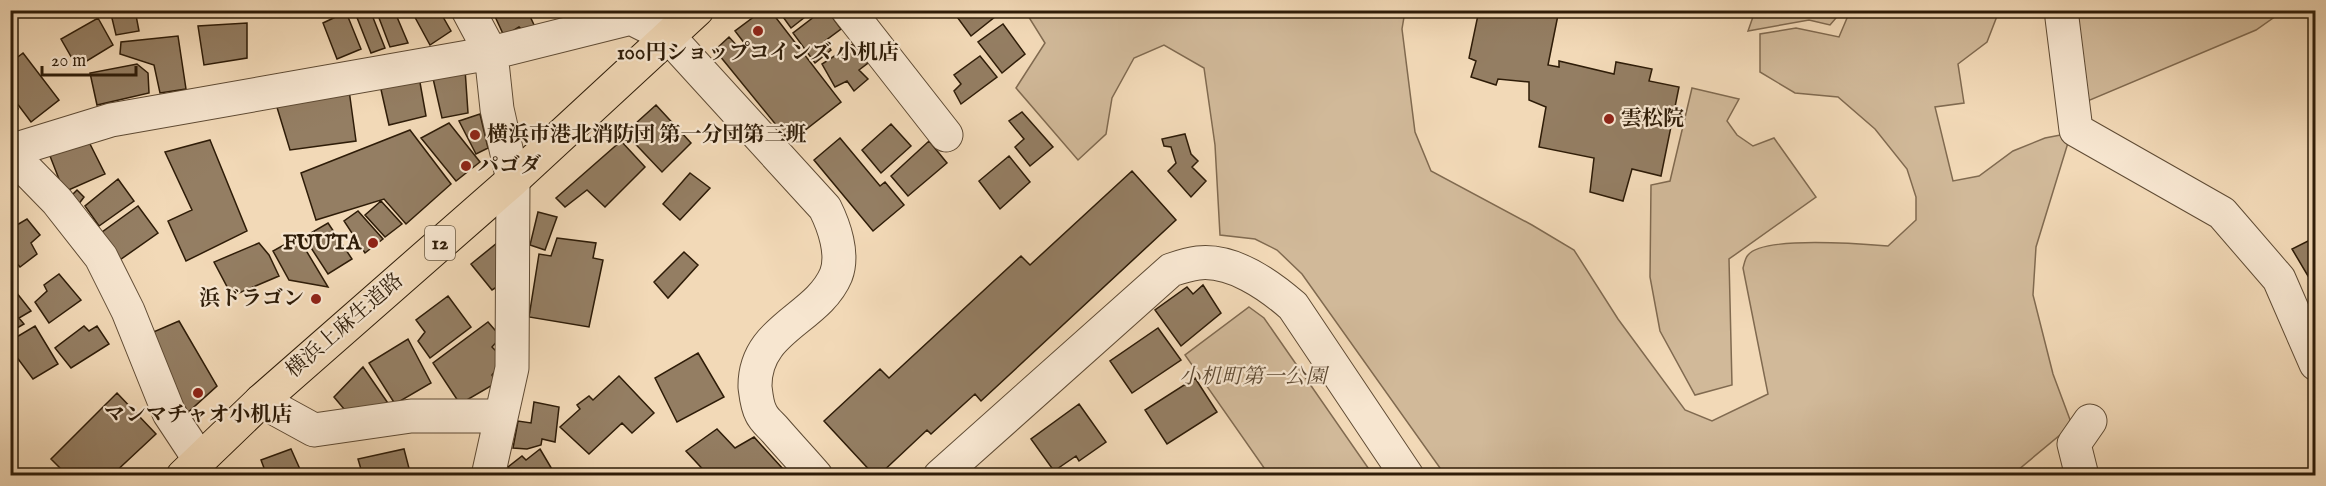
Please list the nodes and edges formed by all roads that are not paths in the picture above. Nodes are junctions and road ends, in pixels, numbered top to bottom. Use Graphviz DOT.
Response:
graph roads {
  1 [pos="468,10"];
  2 [pos="697,10"];
  3 [pos="848,10"];
  4 [pos="2062,18"];
  5 [pos="669,37"];
  6 [pos="490,52"];
  7 [pos="946,135"];
  8 [pos="10,152"];
  9 [pos="513,180"];
  10 [pos="2316,364"];
  11 [pos="261,401"];
  12 [pos="501,416"];
  13 [pos="2090,421"];
  14 [pos="191,468"];
  15 [pos="488,476"];
  16 [pos="816,476"];
  17 [pos="940,476"];
  18 [pos="1407,476"];
  19 [pos="2082,476"];
  1 -- 6 [label="street"];
  2 -- 5 [label="main road, 横浜上麻生道路 / 12"];
  3 -- 7 [label="street"];
  4 -- 10 [label="street"];
  5 -- 6 [label="street"];
  5 -- 9 [label="main road, 横浜上麻生道路 / 12"];
  5 -- 16 [label="street"];
  6 -- 8 [label="street"];
  6 -- 9 [label="street"];
  8 -- 14 [label="street"];
  9 -- 11 [label="main road, 横浜上麻生道路 / 12"];
  9 -- 12 [label="street"];
  11 -- 12 [label="street"];
  11 -- 14 [label="main road, 横浜上麻生道路 / 12"];
  12 -- 15 [label="street"];
  13 -- 19 [label="street"];
  17 -- 18 [label="street"];
}
